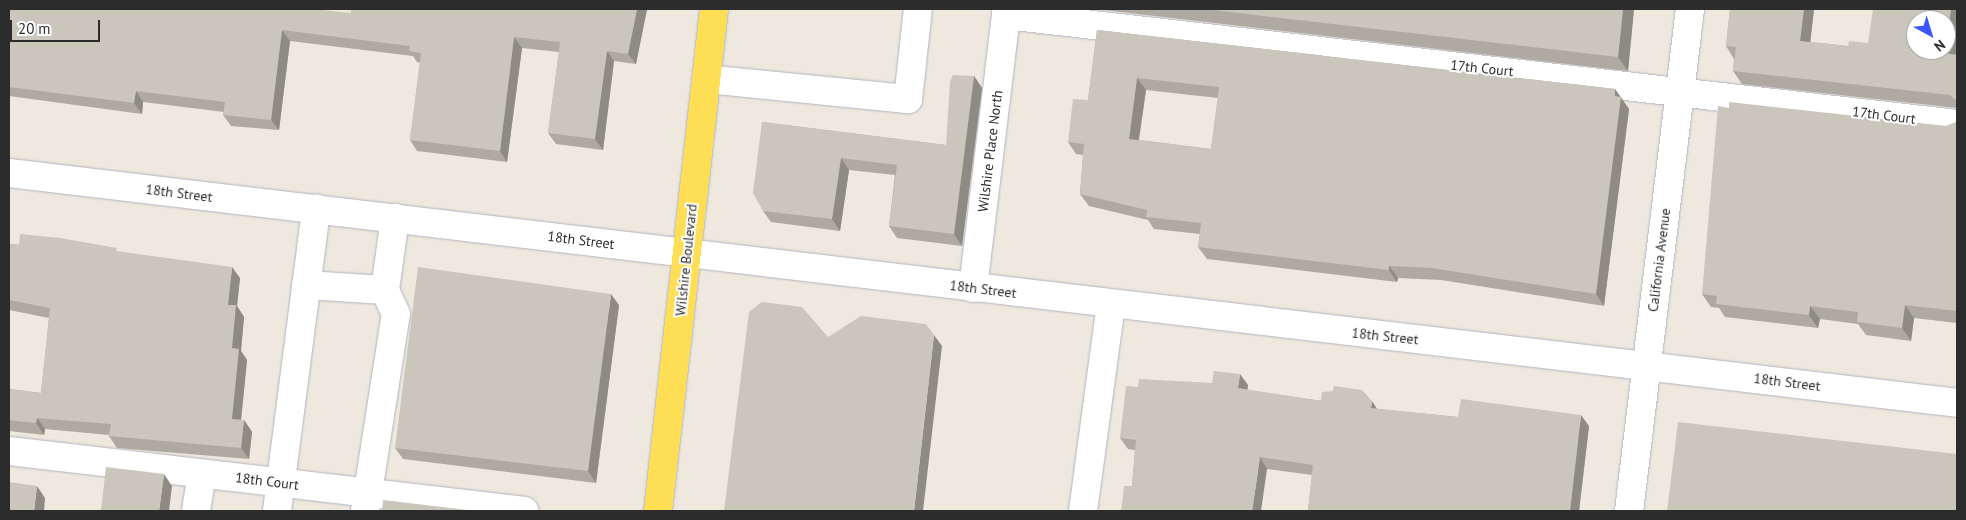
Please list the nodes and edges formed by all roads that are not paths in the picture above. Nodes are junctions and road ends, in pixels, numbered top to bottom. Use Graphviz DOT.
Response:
graph roads {
  1 [pos="714,9"];
  2 [pos="918,9"];
  3 [pos="1690,9"];
  4 [pos="1007,12"];
  5 [pos="706,79"];
  6 [pos="1680,90"];
  7 [pos="1957,124"];
  8 [pos="9,173"];
  9 [pos="316,209"];
  10 [pos="395,218"];
  11 [pos="688,252"];
  12 [pos="306,286"];
  13 [pos="973,288"];
  14 [pos="385,290"];
  15 [pos="1111,305"];
  16 [pos="1647,365"];
  17 [pos="1957,403"];
  18 [pos="9,451"];
  19 [pos="202,473"];
  20 [pos="280,482"];
  21 [pos="366,502"];
  22 [pos="196,511"];
  23 [pos="276,511"];
  24 [pos="525,511"];
  25 [pos="658,511"];
  26 [pos="1083,511"];
  27 [pos="1629,511"];
  1 -- 5 [label="main road, Wilshire Boulevard"];
  2 -- 5 [label="street"];
  3 -- 6 [label="street, California Avenue"];
  4 -- 6 [label="street, 17th Court"];
  4 -- 13 [label="street, Wilshire Place North"];
  5 -- 11 [label="main road, Wilshire Boulevard"];
  6 -- 7 [label="street, 17th Court"];
  6 -- 16 [label="street, California Avenue"];
  8 -- 9 [label="street, 18th Street"];
  9 -- 10 [label="street, 18th Street"];
  9 -- 12 [label="street"];
  10 -- 11 [label="street, 18th Street"];
  10 -- 14 [label="street"];
  11 -- 13 [label="street, 18th Street"];
  11 -- 25 [label="main road, Wilshire Boulevard"];
  12 -- 14 [label="street"];
  12 -- 20 [label="street"];
  13 -- 15 [label="street, 18th Street"];
  14 -- 21 [label="street"];
  15 -- 16 [label="street, 18th Street"];
  15 -- 26 [label="street"];
  16 -- 17 [label="street, 18th Street"];
  16 -- 27 [label="street, California Avenue"];
  18 -- 19 [label="street, 18th Court"];
  19 -- 20 [label="street, 18th Court"];
  19 -- 22 [label="street"];
  20 -- 21 [label="street, 18th Court"];
  20 -- 23 [label="street"];
  21 -- 24 [label="street, 18th Court"];
}
